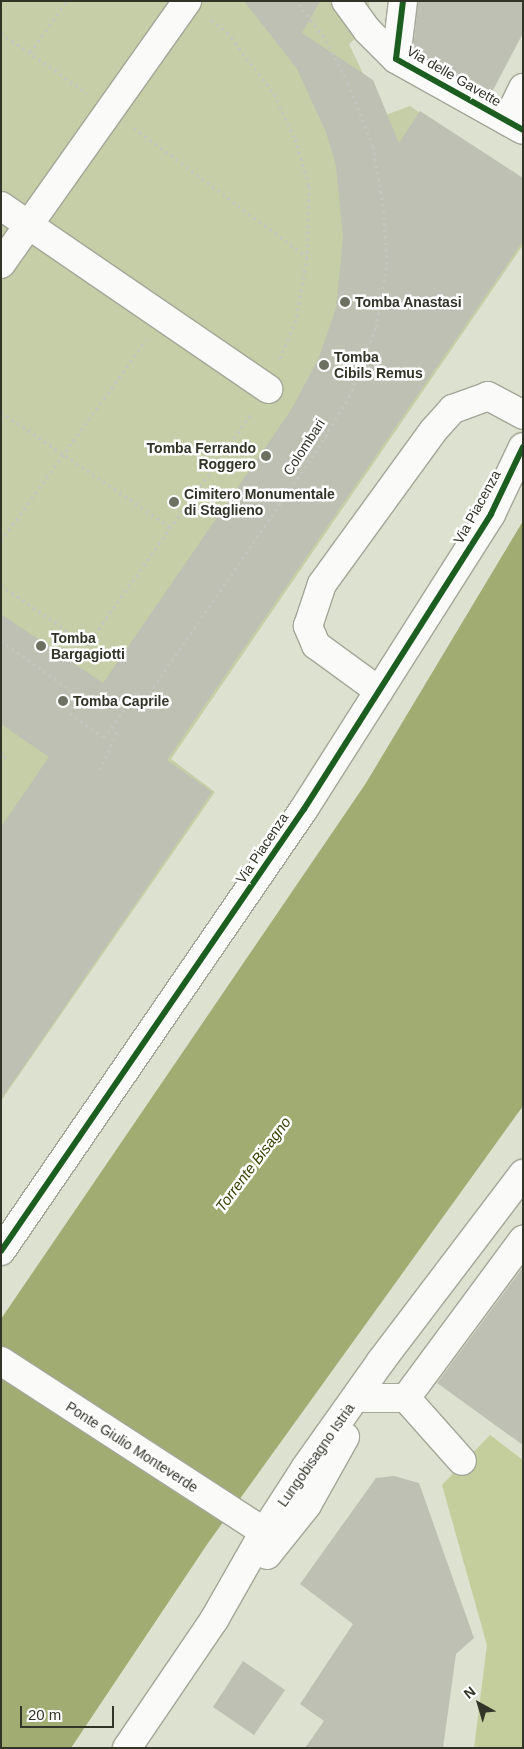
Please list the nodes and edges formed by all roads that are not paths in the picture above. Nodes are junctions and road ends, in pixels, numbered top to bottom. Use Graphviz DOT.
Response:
graph roads {
  1 [pos="187,1"];
  2 [pos="346,1"];
  3 [pos="403,1"];
  4 [pos="386,50"];
  5 [pos="523,88"];
  6 [pos="515,125"];
  7 [pos="1,206"];
  8 [pos="29,225"];
  9 [pos="1,264"];
  10 [pos="268,389"];
  11 [pos="523,415"];
  12 [pos="523,447"];
  13 [pos="378,691"];
  14 [pos="523,1174"];
  15 [pos="523,1240"];
  16 [pos="1,1251"];
  17 [pos="1,1361"];
  18 [pos="381,1361"];
  19 [pos="366,1398"];
  20 [pos="406,1398"];
  21 [pos="462,1461"];
  22 [pos="264,1532"];
  23 [pos="214,1620"];
  24 [pos="127,1748"];
  1 -- 8 [label="main road"];
  2 -- 4 [label="main road"];
  3 -- 4 [label="main road, Via delle Gavette"];
  4 -- 6 [label="main road, Via delle Gavette"];
  5 -- 6 [label="main road"];
  7 -- 8 [label="main road"];
  8 -- 9 [label="main road"];
  8 -- 10 [label="main road"];
  11 -- 13 [label="main road"];
  12 -- 13 [label="main road, Via Piacenza"];
  13 -- 16 [label="main road, Via Piacenza"];
  14 -- 18 [label="main road, Lungobisagno Istria"];
  15 -- 20 [label="main road"];
  17 -- 22 [label="main road, Ponte Giulio Monteverde"];
  18 -- 19 [label="main road"];
  18 -- 22 [label="main road, Lungobisagno Istria"];
  19 -- 20 [label="main road"];
  19 -- 23 [label="main road"];
  20 -- 21 [label="main road"];
  22 -- 23 [label="main road, Lungobisagno Istria"];
  23 -- 24 [label="main road, Lungobisagno Istria"];
}
